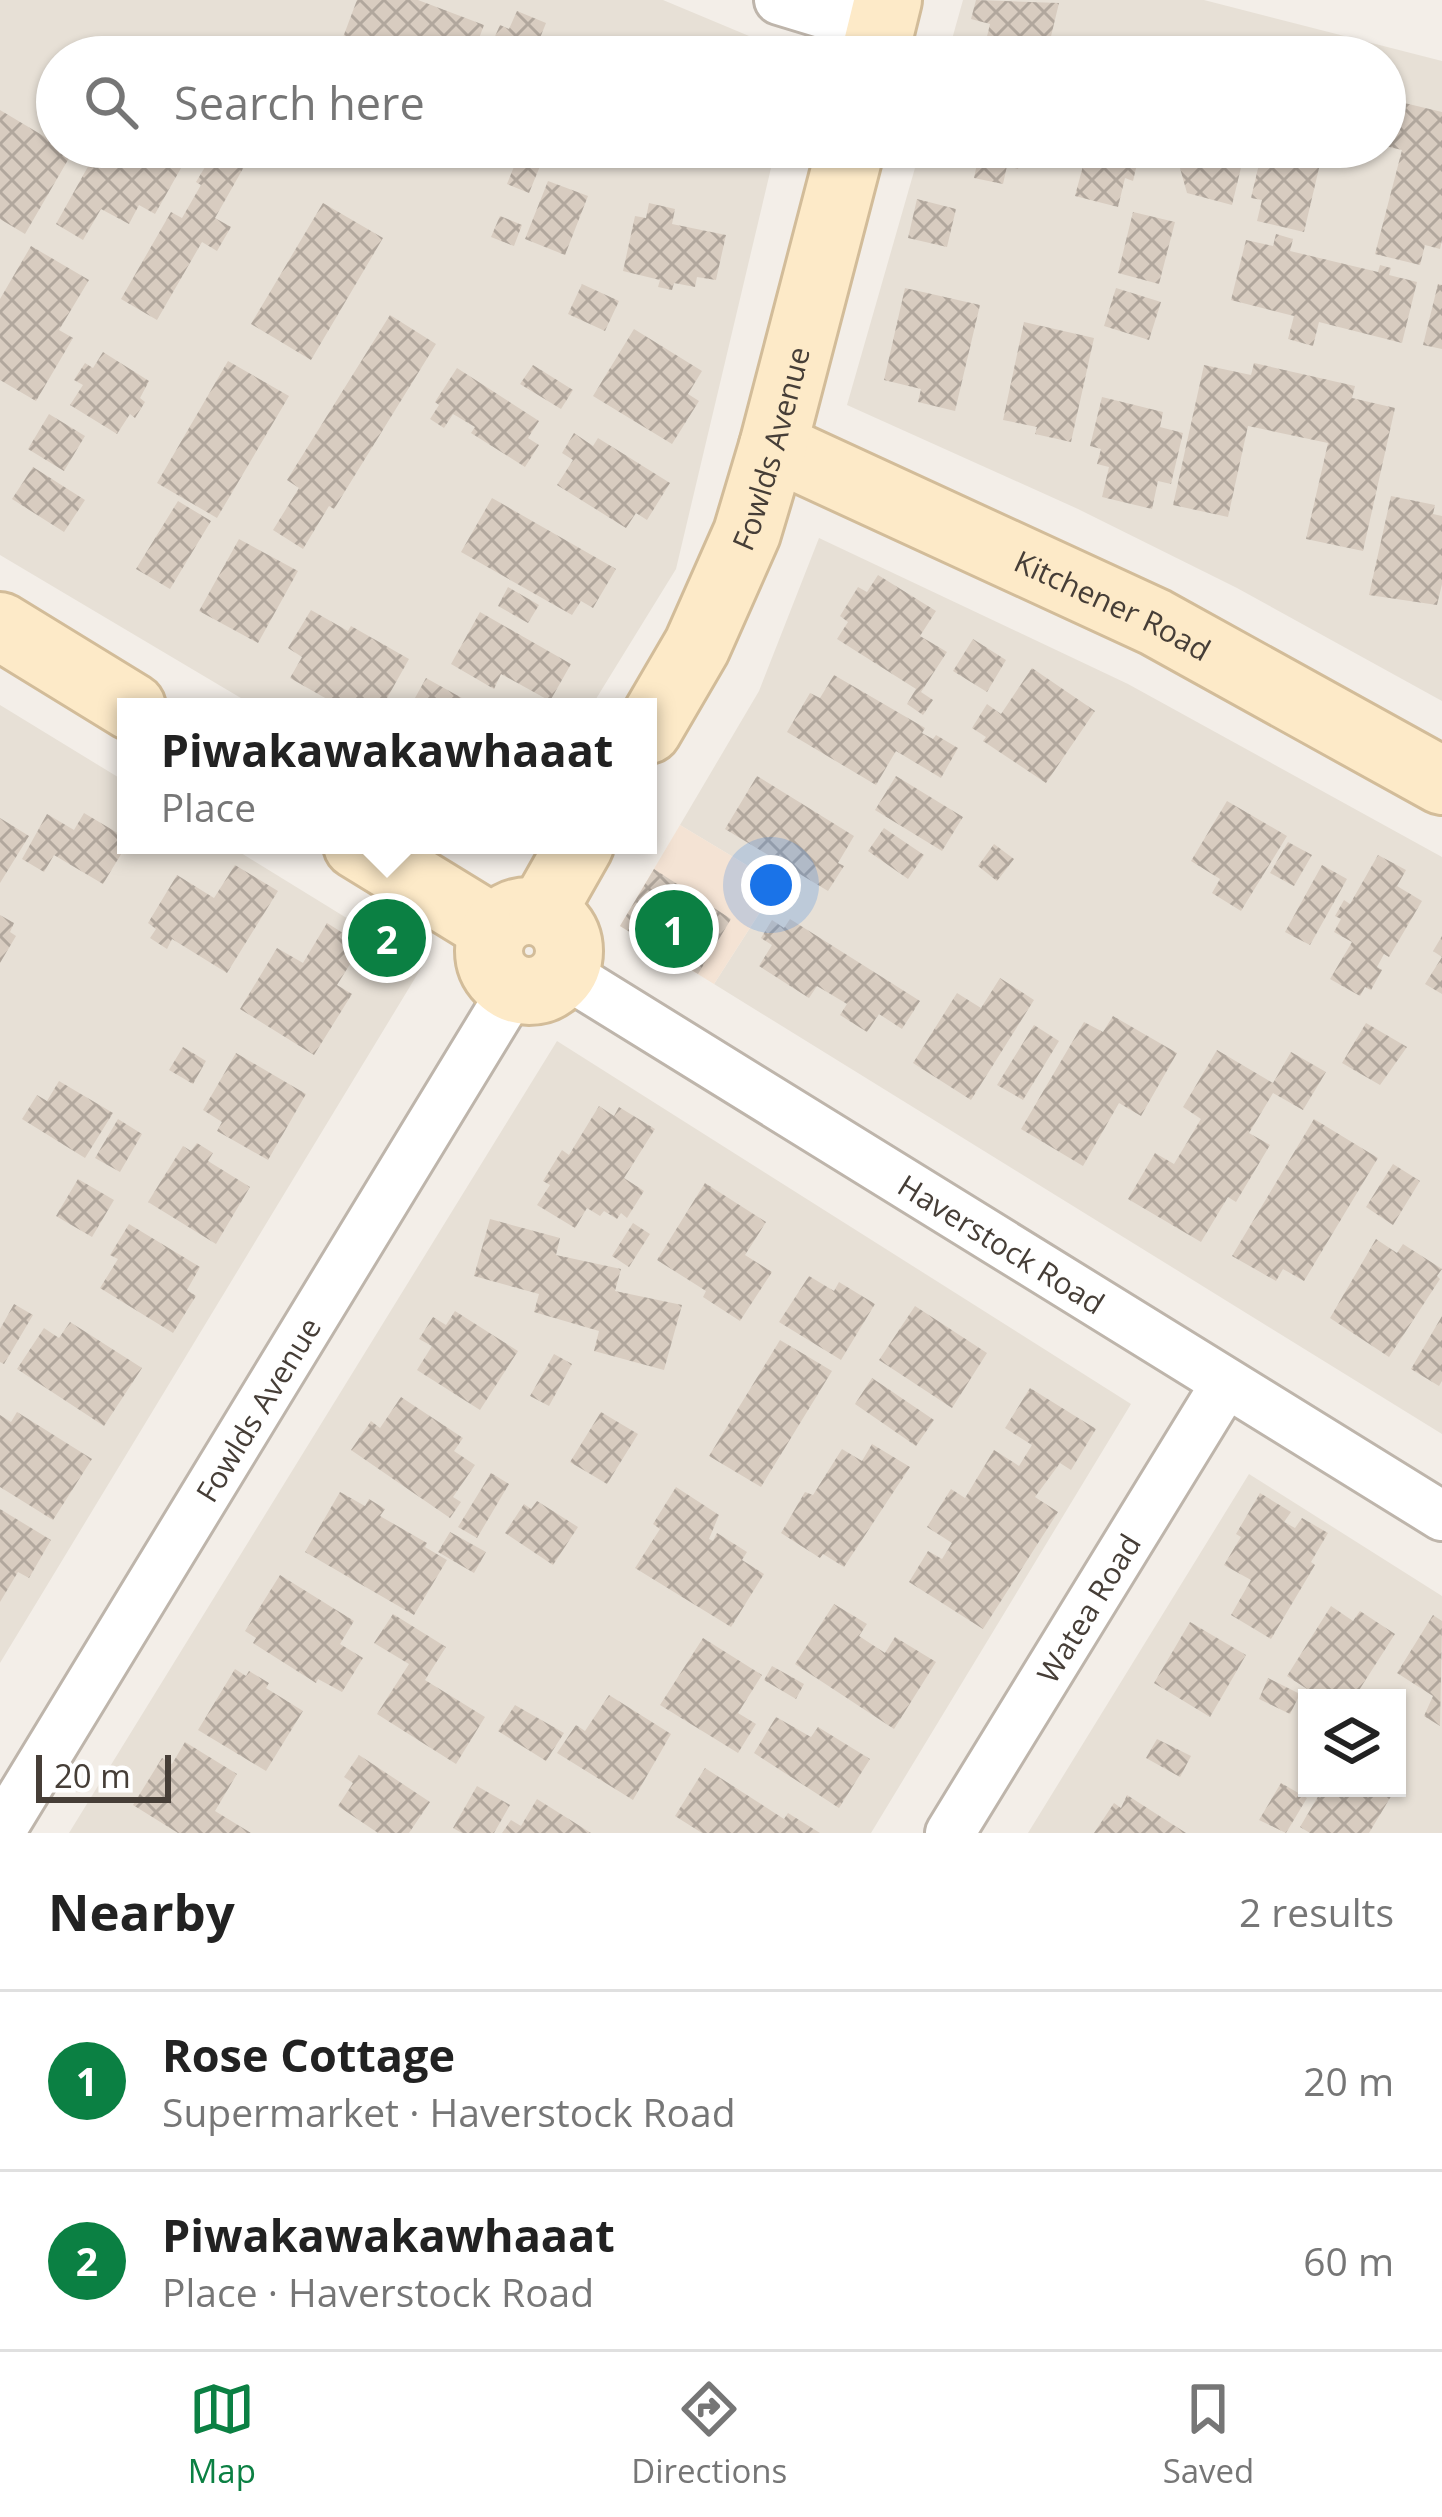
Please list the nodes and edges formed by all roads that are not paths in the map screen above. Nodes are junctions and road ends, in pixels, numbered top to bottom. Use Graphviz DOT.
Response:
graph roads {
  1 [pos="779,0"];
  2 [pos="881,30"];
  3 [pos="846,168"];
  4 [pos="773,446"];
  5 [pos="0,626"];
  6 [pos="117,698"];
  7 [pos="657,714"];
  8 [pos="1442,781"];
  9 [pos="372,854"];
  10 [pos="576,854"];
  11 [pos="528,950"];
  12 [pos="1226,1383"];
  13 [pos="1442,1516"];
  14 [pos="0,1832"];
  15 [pos="950,1833"];
  1 -- 2 [label="street"];
  3 -- 4 [label="street, Fowlds Avenue"];
  4 -- 7 [label="street, Fowlds Avenue"];
  4 -- 8 [label="street, Kitchener Road"];
  5 -- 6 [label="street"];
  9 -- 11 [label="street, Haverstock Road"];
  10 -- 11 [label="street, Fowlds Avenue"];
  11 -- 12 [label="street, Haverstock Road"];
  11 -- 14 [label="street, Fowlds Avenue"];
  12 -- 13 [label="street, Haverstock Road"];
  12 -- 15 [label="street, Watea Road"];
}
